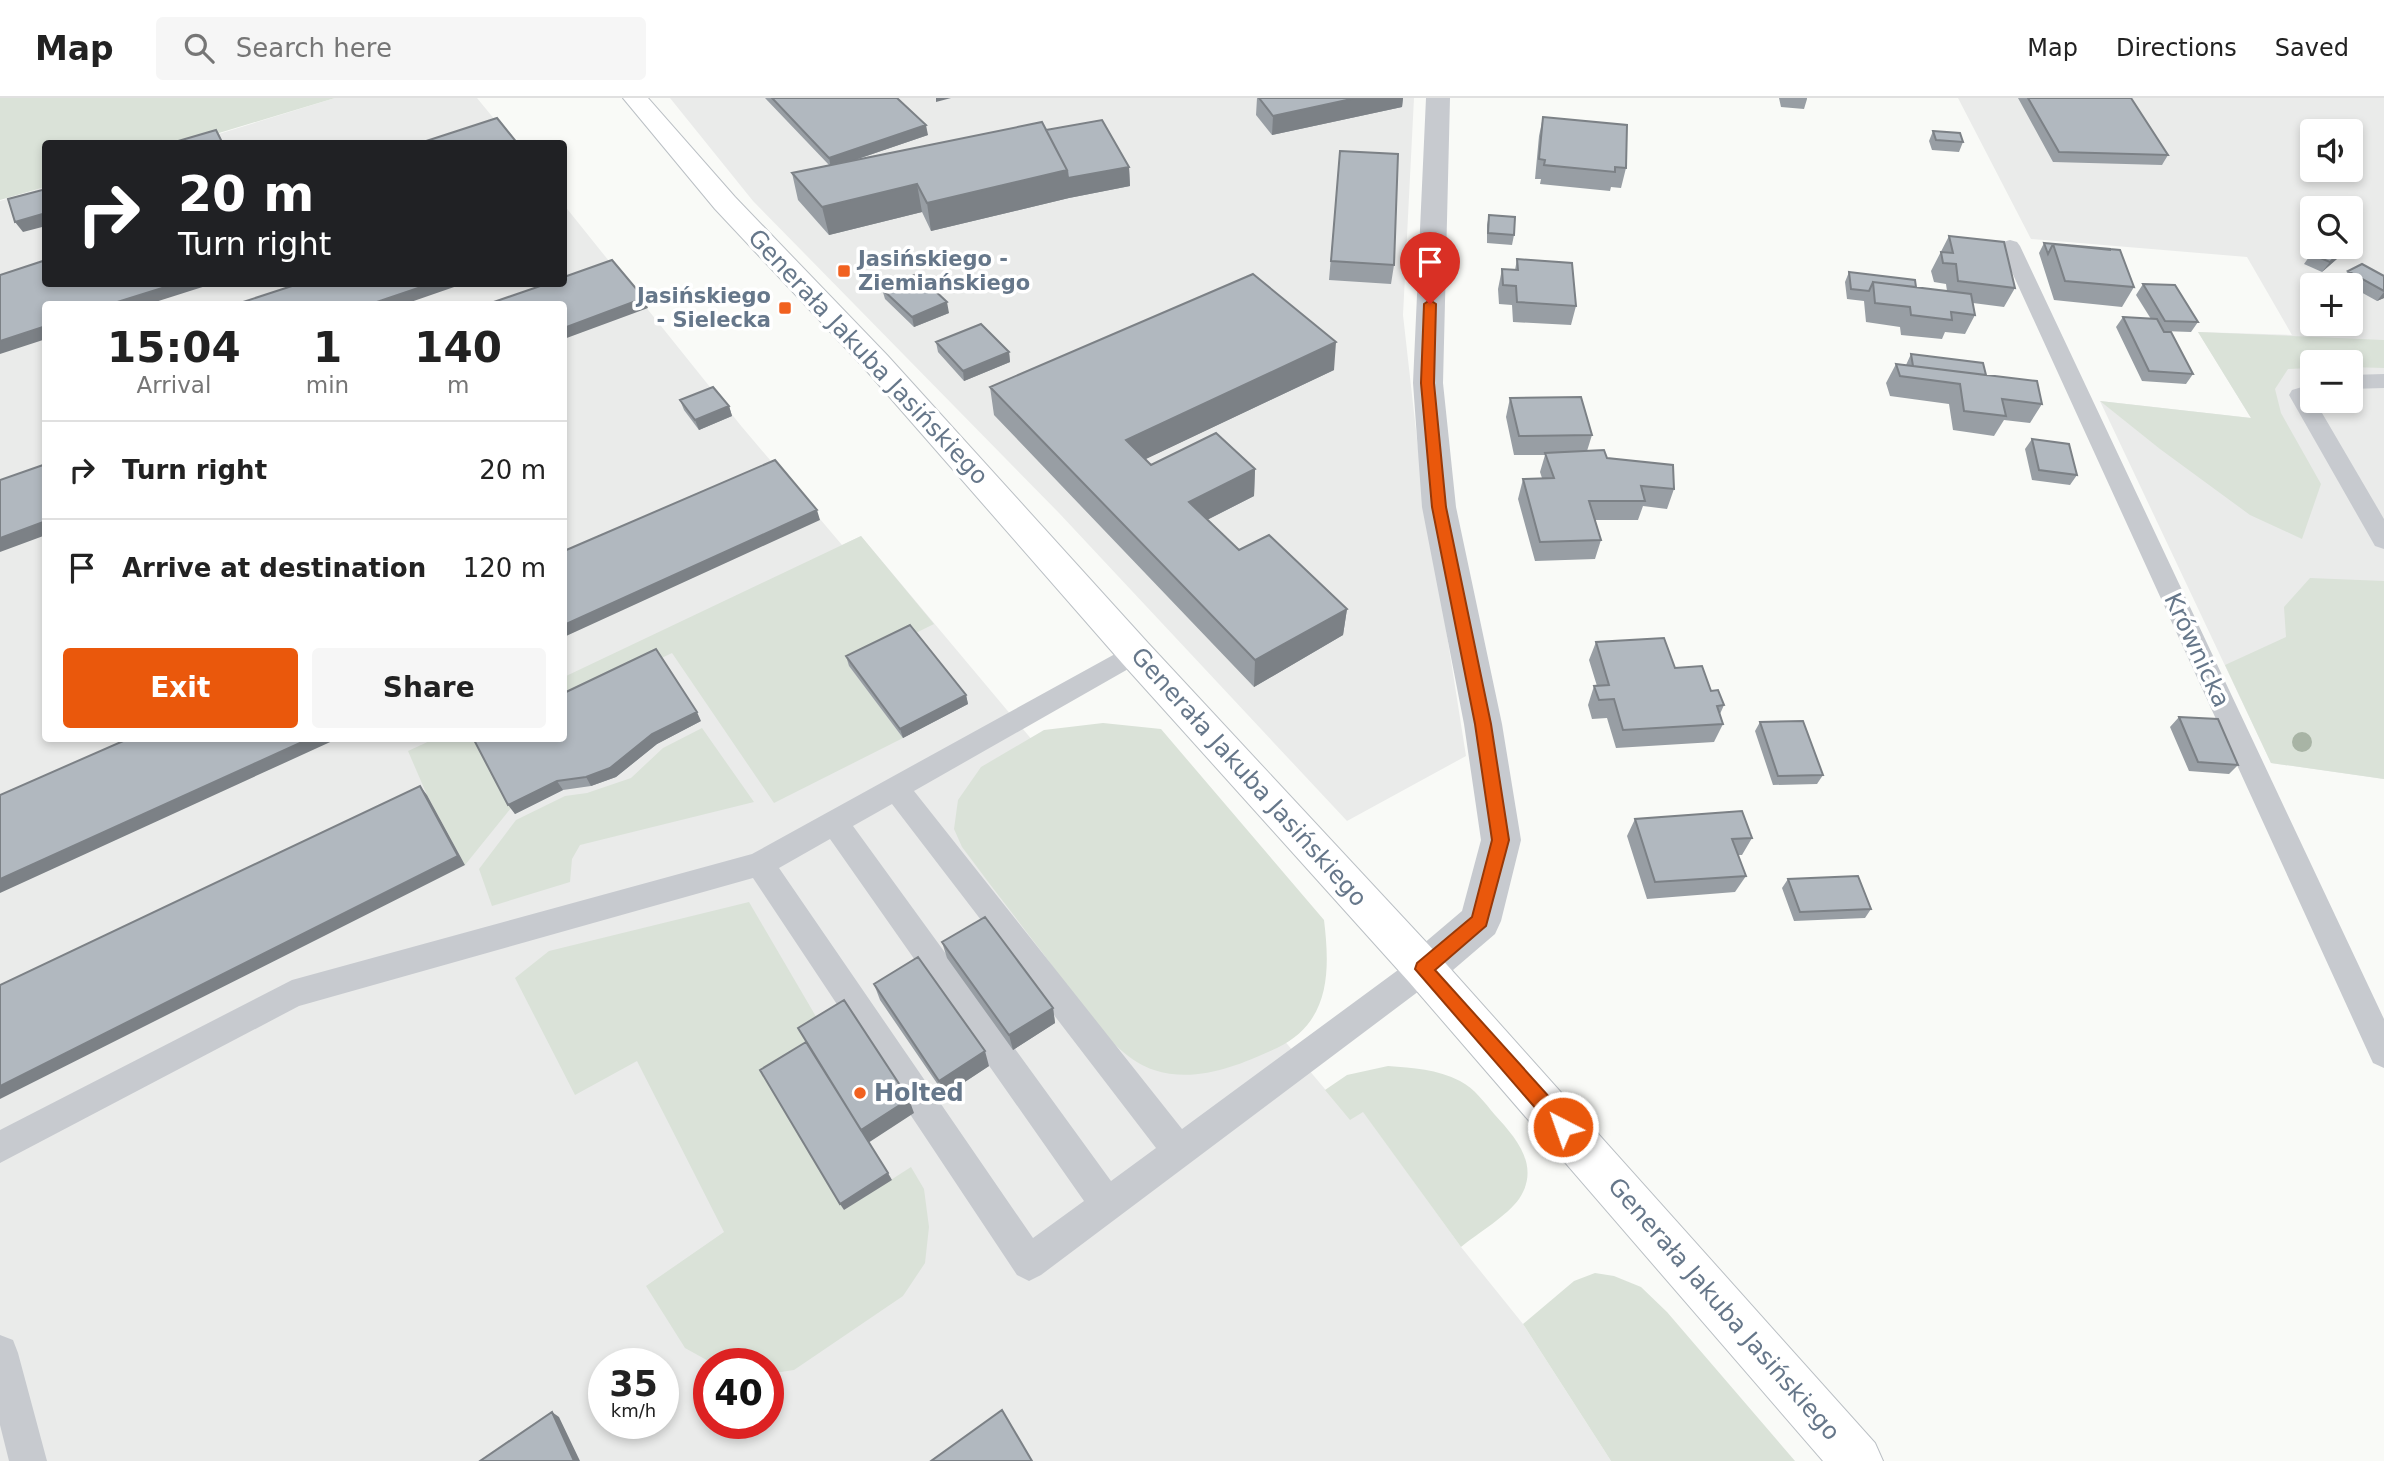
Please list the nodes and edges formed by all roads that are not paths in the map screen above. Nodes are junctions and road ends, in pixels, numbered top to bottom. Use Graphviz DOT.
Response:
graph roads {
  1 [pos="635,98"];
  2 [pos="1438,98"];
  3 [pos="2010,246"];
  4 [pos="2384,381"];
  5 [pos="2363,382"];
  6 [pos="2310,413"];
  7 [pos="2384,540"];
  8 [pos="1135,653"];
  9 [pos="896,788"];
  10 [pos="835,822"];
  11 [pos="761,864"];
  12 [pos="1424,969"];
  13 [pos="2384,1053"];
  14 [pos="0,1147"];
  15 [pos="1178,1150"];
  16 [pos="1107,1205"];
  17 [pos="0,1353"];
  18 [pos="28,1461"];
  19 [pos="1857,1461"];
  1 -- 8 [label="street, Generała Jakuba Jasińskiego"];
  2 -- 12 [label="street"];
  3 -- 13 [label="lane, Krównicka"];
  4 -- 5 [label="lane"];
  6 -- 7 [label="lane"];
  8 -- 9 [label="lane"];
  8 -- 12 [label="street, Generała Jakuba Jasińskiego"];
  9 -- 10 [label="lane"];
  9 -- 15 [label="lane"];
  10 -- 11 [label="lane"];
  10 -- 16 [label="lane"];
  11 -- 14 [label="lane"];
  11 -- 16 [label="lane"];
  12 -- 15 [label="lane"];
  12 -- 19 [label="street, Generała Jakuba Jasińskiego"];
  15 -- 16 [label="lane"];
  17 -- 18 [label="lane"];
}
